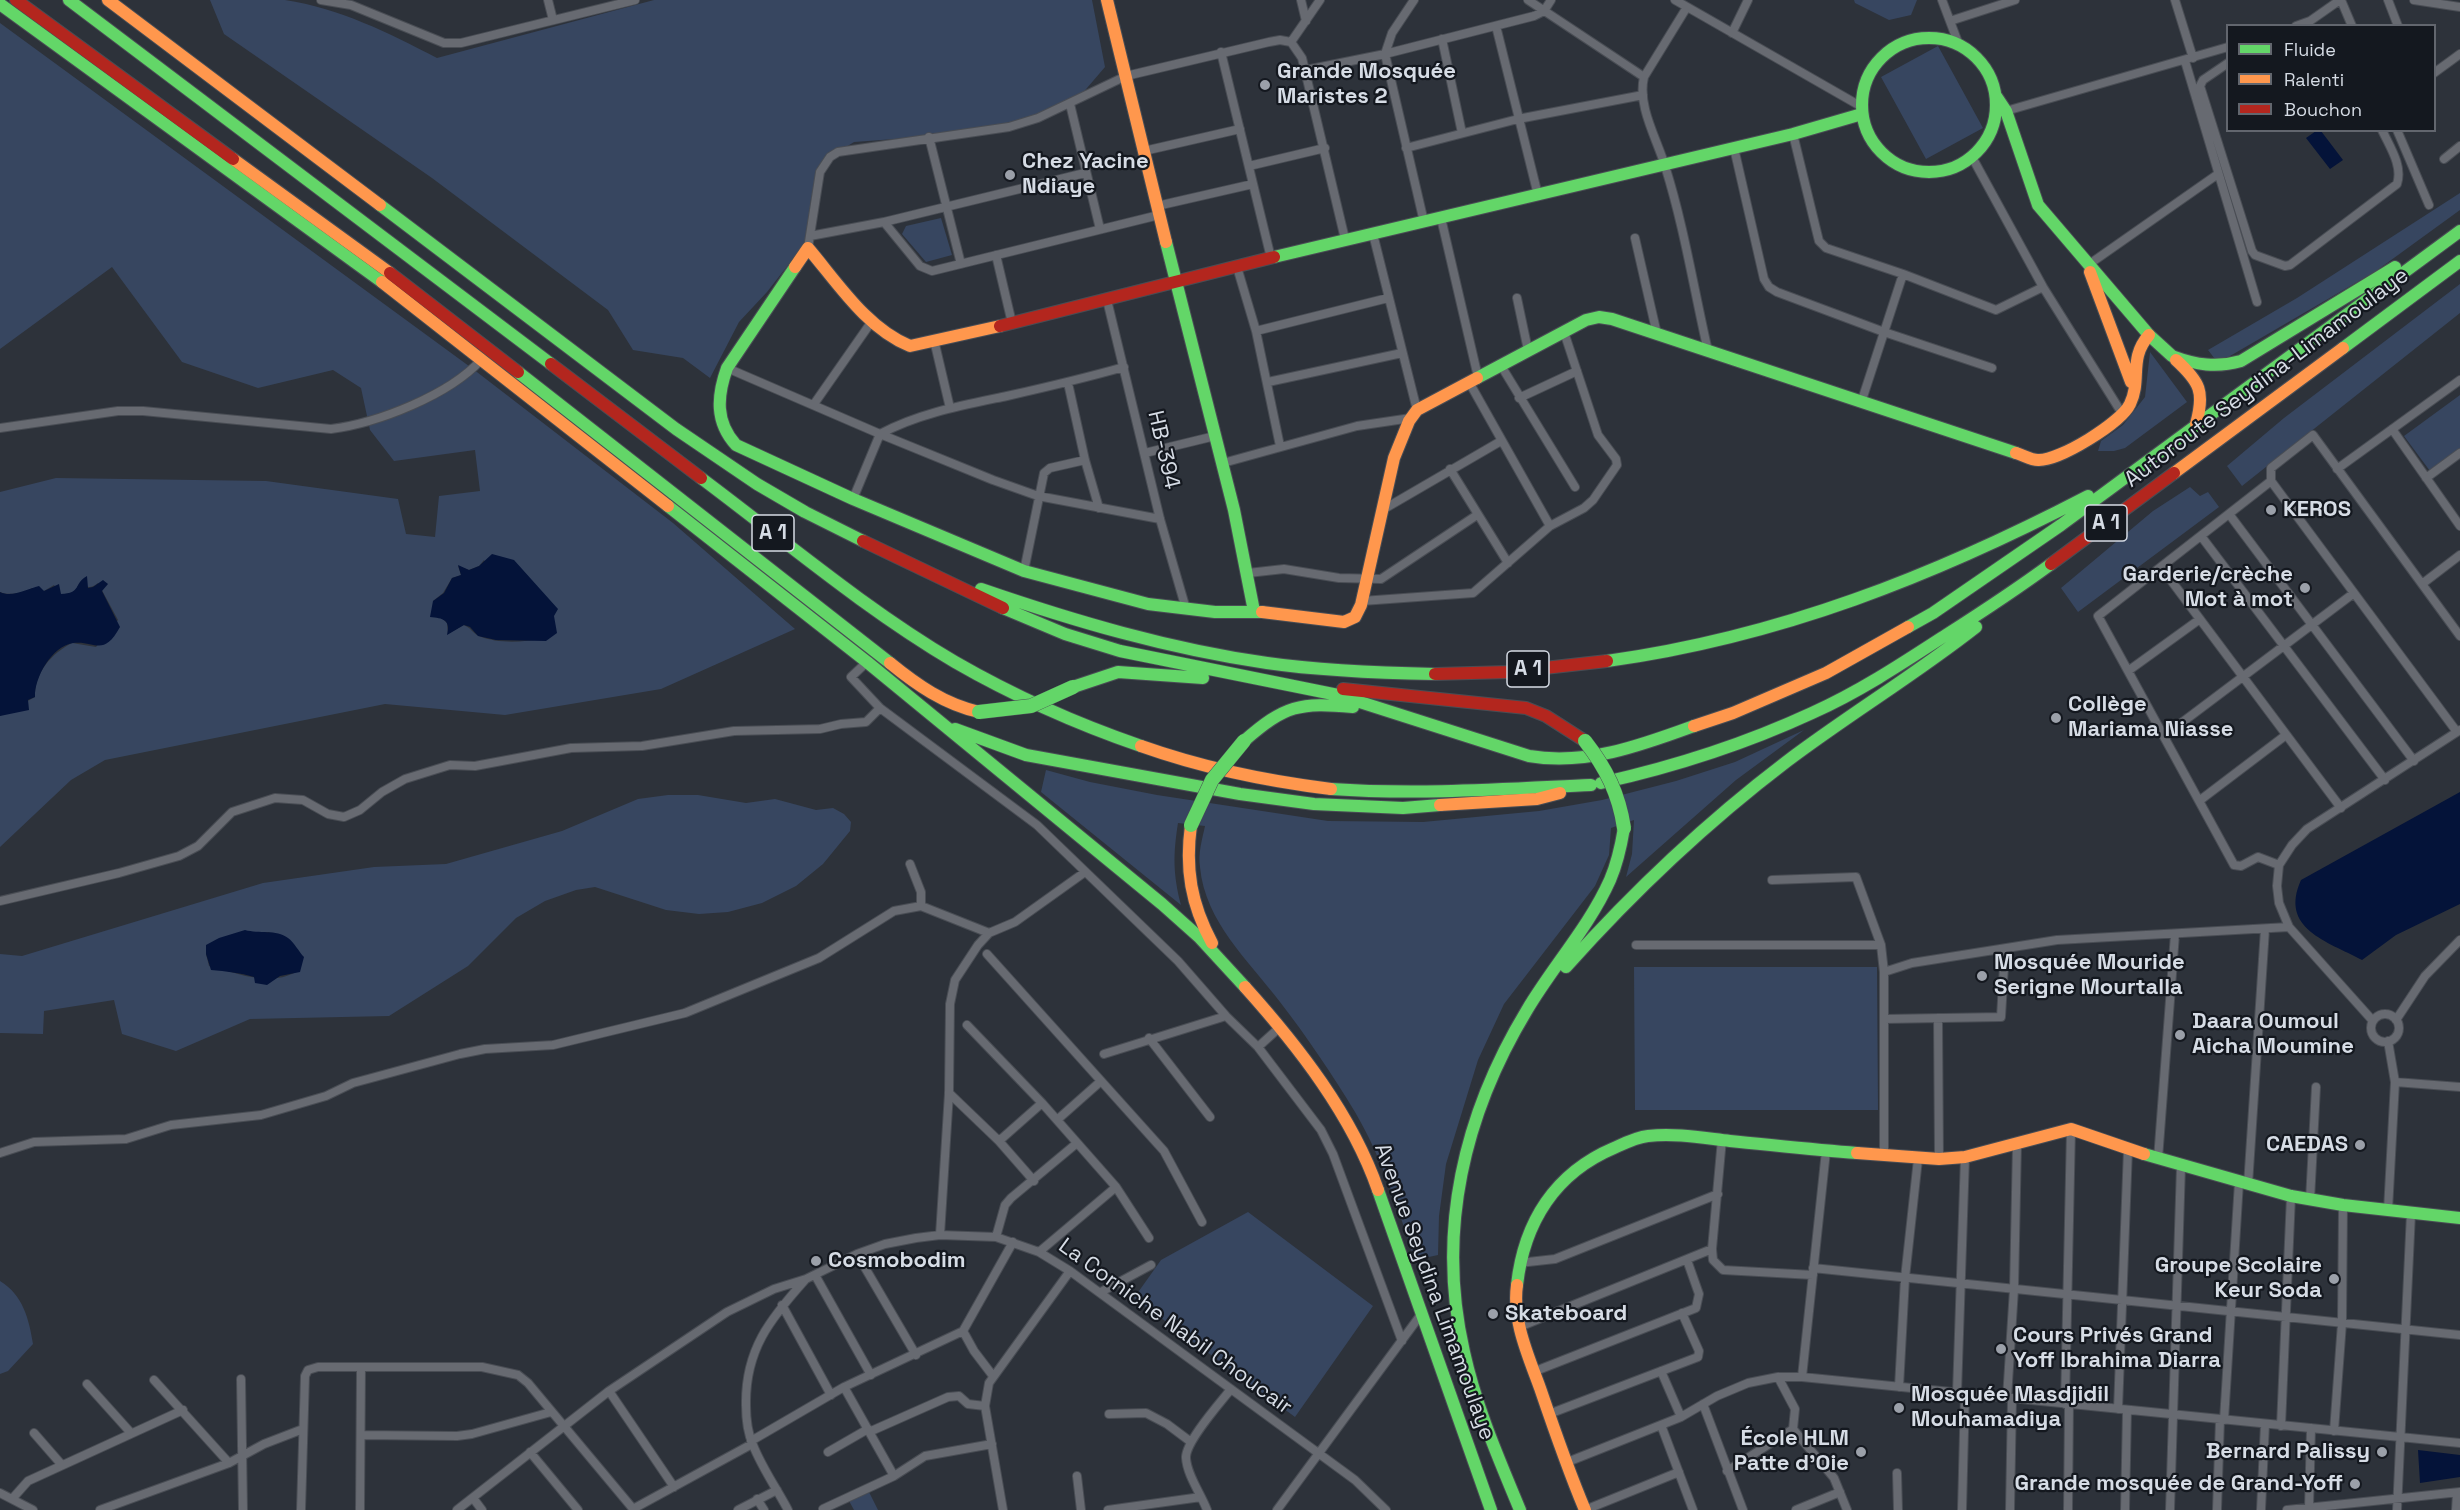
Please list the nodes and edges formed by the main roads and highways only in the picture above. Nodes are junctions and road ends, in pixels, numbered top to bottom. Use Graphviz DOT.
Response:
graph roads {
  1 [pos="16,0"];
  2 [pos="69,0"];
  3 [pos="108,0"];
  4 [pos="1107,0"];
  5 [pos="0,4"];
  6 [pos="1996,96"];
  7 [pos="1862,110"];
  8 [pos="2459,232"];
  9 [pos="2460,261"];
  10 [pos="2088,265"];
  11 [pos="1176,282"];
  12 [pos="2149,335"];
  13 [pos="2172,356"];
  14 [pos="2133,386"];
  15 [pos="2196,424"];
  16 [pos="2140,466"];
  17 [pos="894,556"];
  18 [pos="2023,585"];
  19 [pos="1254,611"];
  20 [pos="1287,685"];
  21 [pos="1345,693"];
  22 [pos="1311,704"];
  23 [pos="1404,715"];
  24 [pos="939,722"];
  25 [pos="1591,785"];
  26 [pos="1248,991"];
  27 [pos="1527,1009"];
  28 [pos="2460,1218"];
  29 [pos="1491,1510"];
  30 [pos="1520,1510"];
  31 [pos="1585,1510"];
  1 -- 20 [label="main road, bridge"];
  2 -- 25 [label="main road, A 1"];
  3 -- 17 [label="main road, A 1"];
  4 -- 11 [label="main road"];
  5 -- 24 [label="main road, Avenue Seydina Limamoulaye"];
  6 -- 7 [label="main road"];
  6 -- 7 [label="main road"];
  6 -- 10 [label="main road"];
  7 -- 11 [label="main road"];
  8 -- 13 [label="main road"];
  8 -- 15 [label="main road, Autoroute Seydina-Limamoulaye / A 1"];
  9 -- 18 [label="main road, Autoroute Seydina-Limamoulaye / A 1"];
  10 -- 12 [label="main road"];
  10 -- 14 [label="main road"];
  11 -- 19 [label="main road"];
  11 -- 19 [label="main road"];
  12 -- 13 [label="main road"];
  12 -- 14 [label="main road"];
  13 -- 15 [label="main road"];
  14 -- 19 [label="main road"];
  15 -- 16 [label="main road, Autoroute Seydina-Limamoulaye / A 1"];
  16 -- 17 [label="main road, A 1"];
  16 -- 23 [label="main road, A 1"];
  17 -- 20 [label="main road"];
  18 -- 25 [label="main road, Autoroute Seydina-Limamoulaye / A 1"];
  18 -- 27 [label="main road"];
  20 -- 21 [label="main road, A 1"];
  21 -- 22 [label="main road"];
  21 -- 23 [label="main road, A 1"];
  21 -- 27 [label="main road, bridge"];
  22 -- 23 [label="main road"];
  22 -- 26 [label="main road, bridge"];
  24 -- 25 [label="main road"];
  24 -- 26 [label="main road, Avenue Seydina Limamoulaye"];
  26 -- 29 [label="main road, Avenue Seydina Limamoulaye"];
  27 -- 30 [label="main road, Avenue Seydina Limamoulaye"];
  28 -- 31 [label="main road"];
}
